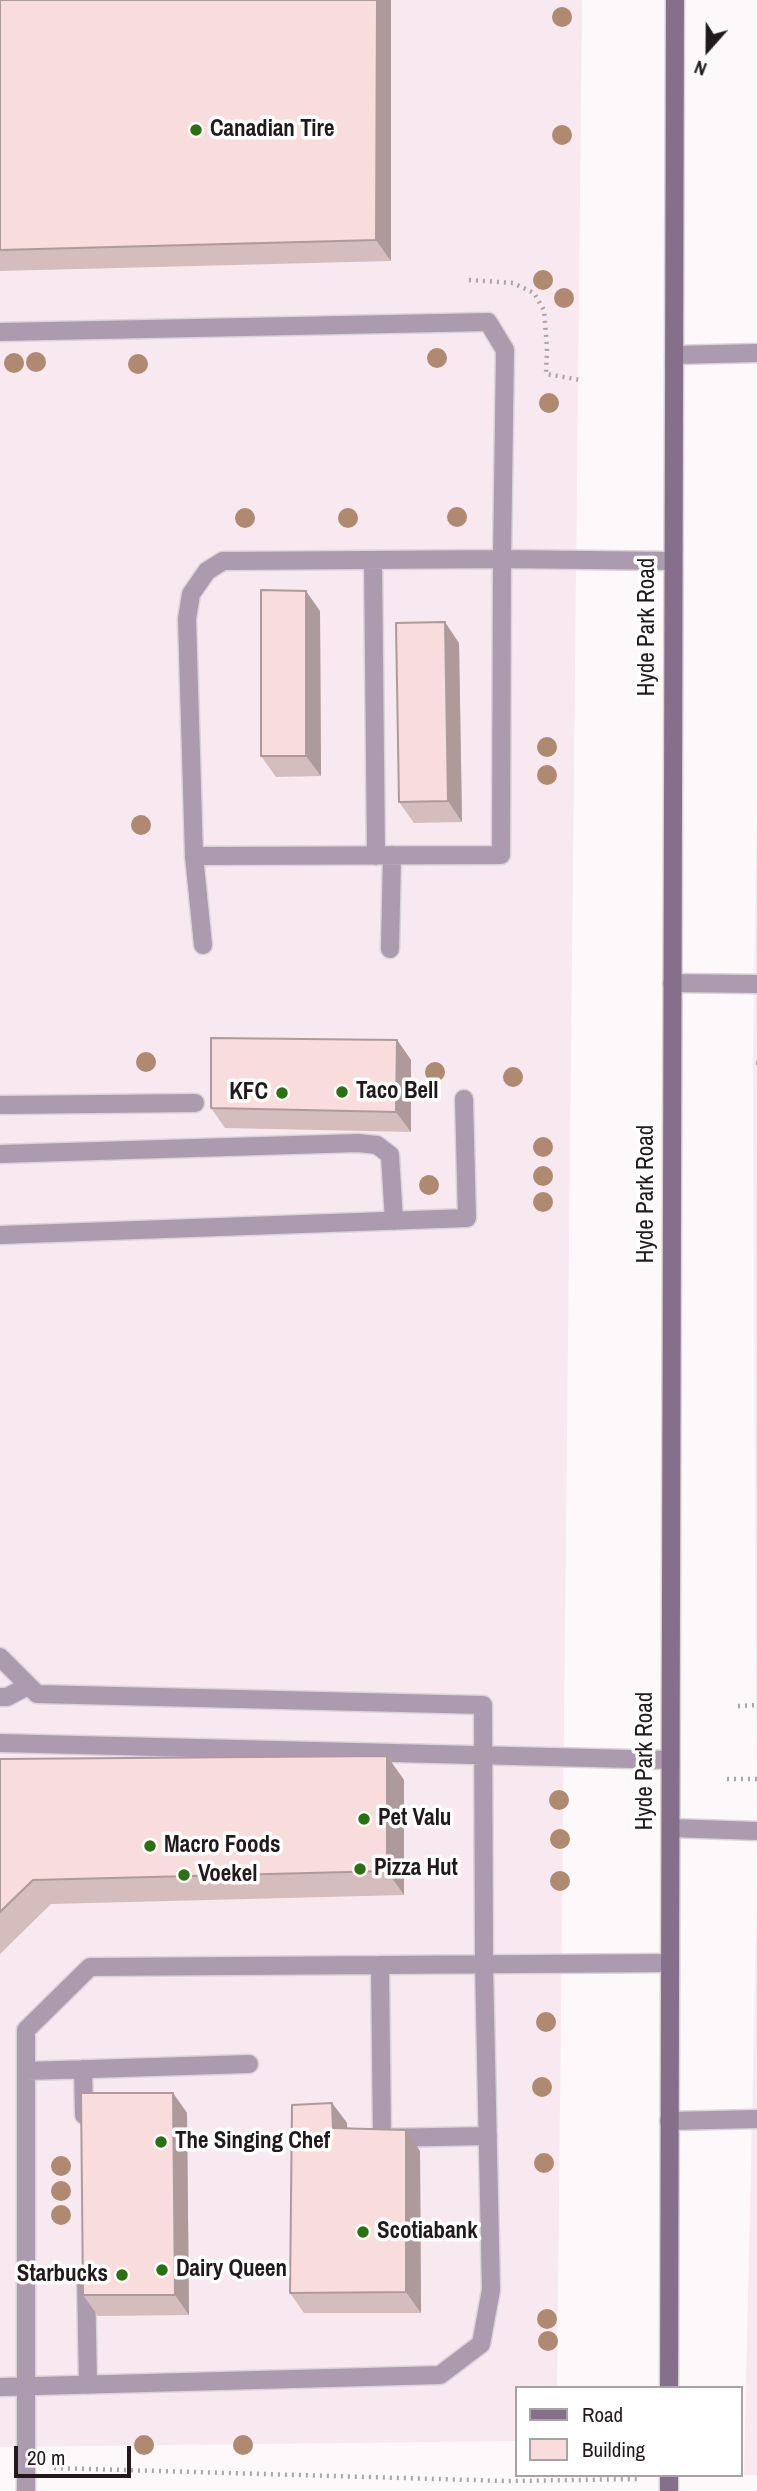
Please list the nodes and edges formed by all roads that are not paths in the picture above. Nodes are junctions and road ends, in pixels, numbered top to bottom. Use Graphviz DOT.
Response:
graph roads {
  1 [pos="674,0"];
  2 [pos="0,332"];
  3 [pos="757,353"];
  4 [pos="674,355"];
  5 [pos="502,559"];
  6 [pos="373,560"];
  7 [pos="673,561"];
  8 [pos="194,856"];
  9 [pos="384,856"];
  10 [pos="203,945"];
  11 [pos="390,949"];
  12 [pos="672,983"];
  13 [pos="757,985"];
  14 [pos="464,1098"];
  15 [pos="195,1103"];
  16 [pos="0,1105"];
  17 [pos="0,1154"];
  18 [pos="394,1221"];
  19 [pos="0,1236"];
  20 [pos="0,1657"];
  21 [pos="29,1686"];
  22 [pos="0,1698"];
  23 [pos="0,1743"];
  24 [pos="482,1755"];
  25 [pos="670,1760"];
  26 [pos="671,1828"];
  27 [pos="757,1831"];
  28 [pos="670,1963"];
  29 [pos="380,1965"];
  30 [pos="484,1965"];
  31 [pos="249,2064"];
  32 [pos="83,2069"];
  33 [pos="27,2071"];
  34 [pos="757,2119"];
  35 [pos="669,2121"];
  36 [pos="488,2136"];
  37 [pos="84,2138"];
  38 [pos="86,2262"];
  39 [pos="88,2385"];
  40 [pos="669,2386"];
  41 [pos="0,2387"];
  42 [pos="26,2387"];
  43 [pos="26,2491"];
  1 -- 4 [label="main road, Hyde Park Road"];
  2 -- 5 [label="street"];
  3 -- 4 [label="street"];
  4 -- 7 [label="main road, Hyde Park Road"];
  5 -- 6 [label="street"];
  5 -- 7 [label="street"];
  5 -- 9 [label="street"];
  6 -- 8 [label="street"];
  6 -- 9 [label="street"];
  7 -- 12 [label="main road, Hyde Park Road"];
  8 -- 9 [label="street"];
  8 -- 10 [label="street"];
  9 -- 11 [label="street"];
  12 -- 13 [label="street"];
  12 -- 25 [label="main road, Hyde Park Road"];
  14 -- 18 [label="street"];
  15 -- 16 [label="street"];
  17 -- 18 [label="street"];
  18 -- 19 [label="street"];
  20 -- 21 [label="street"];
  21 -- 22 [label="street"];
  21 -- 24 [label="street"];
  23 -- 24 [label="street"];
  24 -- 25 [label="street"];
  24 -- 30 [label="street"];
  25 -- 26 [label="main road, Hyde Park Road"];
  26 -- 27 [label="street"];
  26 -- 28 [label="main road, Hyde Park Road"];
  28 -- 30 [label="street"];
  28 -- 35 [label="main road, Hyde Park Road"];
  29 -- 30 [label="street"];
  29 -- 33 [label="street"];
  29 -- 36 [label="street"];
  30 -- 36 [label="street"];
  31 -- 32 [label="street"];
  32 -- 33 [label="street"];
  32 -- 37 [label="street"];
  33 -- 42 [label="street"];
  34 -- 35 [label="street"];
  35 -- 40 [label="main road, Hyde Park Road"];
  36 -- 39 [label="street"];
  38 -- 39 [label="street"];
  39 -- 42 [label="street"];
  41 -- 42 [label="street"];
  42 -- 43 [label="street"];
}
